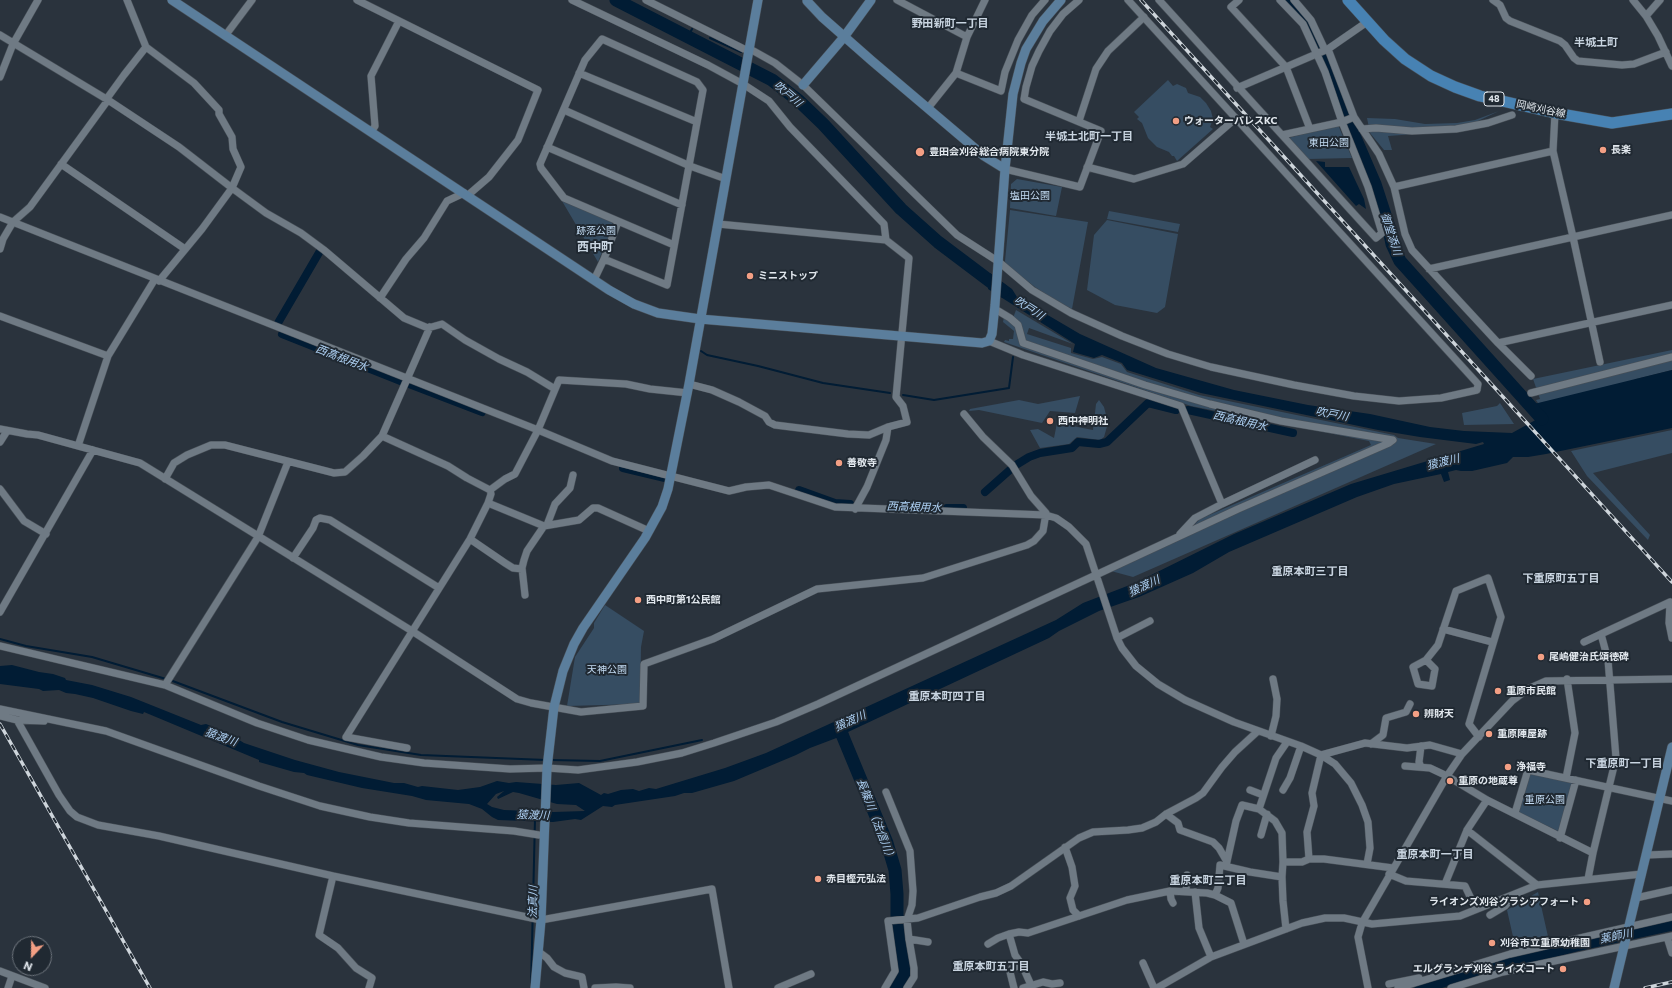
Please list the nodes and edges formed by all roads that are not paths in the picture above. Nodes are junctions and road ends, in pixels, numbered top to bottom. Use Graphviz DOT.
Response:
graph roads {
  1 [pos="38,0"];
  2 [pos="127,0"];
  3 [pos="172,0"];
  4 [pos="252,0"];
  5 [pos="357,0"];
  6 [pos="572,0"];
  7 [pos="646,0"];
  8 [pos="758,0"];
  9 [pos="807,0"];
  10 [pos="870,0"];
  11 [pos="897,0"];
  12 [pos="985,0"];
  13 [pos="1045,0"];
  14 [pos="1061,0"];
  15 [pos="1079,0"];
  16 [pos="1128,0"];
  17 [pos="1158,0"];
  18 [pos="1225,0"];
  19 [pos="1239,0"];
  20 [pos="1280,0"];
  21 [pos="1294,0"];
  22 [pos="1348,0"];
  23 [pos="1493,0"];
  24 [pos="1633,0"];
  25 [pos="1660,0"];
  26 [pos="1231,7"];
  27 [pos="1144,16"];
  28 [pos="1646,16"];
  29 [pos="399,21"];
  30 [pos="1367,22"];
  31 [pos="0,35"];
  32 [pos="225,36"];
  33 [pos="844,37"];
  34 [pos="967,37"];
  35 [pos="13,44"];
  36 [pos="146,47"];
  37 [pos="750,49"];
  38 [pos="1326,49"];
  39 [pos="1666,52"];
  40 [pos="1316,53"];
  41 [pos="1672,66"];
  42 [pos="1286,67"];
  43 [pos="956,73"];
  44 [pos="579,74"];
  45 [pos="0,77"];
  46 [pos="743,84"];
  47 [pos="803,84"];
  48 [pos="1237,88"];
  49 [pos="108,100"];
  50 [pos="928,108"];
  51 [pos="564,110"];
  52 [pos="1555,113"];
  53 [pos="1672,114"];
  54 [pos="1512,115"];
  55 [pos="1354,117"];
  56 [pos="1236,118"];
  57 [pos="1079,121"];
  58 [pos="697,122"];
  59 [pos="1342,122"];
  60 [pos="1310,129"];
  61 [pos="1362,129"];
  62 [pos="371,132"];
  63 [pos="1282,136"];
  64 [pos="547,147"];
  65 [pos="1553,151"];
  66 [pos="61,164"];
  67 [pos="690,166"];
  68 [pos="1087,166"];
  69 [pos="1005,169"];
  70 [pos="726,179"];
  71 [pos="1394,187"];
  72 [pos="232,188"];
  73 [pos="465,195"];
  74 [pos="682,205"];
  75 [pos="1672,215"];
  76 [pos="0,217"];
  77 [pos="13,222"];
  78 [pos="618,222"];
  79 [pos="718,224"];
  80 [pos="1573,237"];
  81 [pos="886,240"];
  82 [pos="674,245"];
  83 [pos="0,249"];
  84 [pos="185,249"];
  85 [pos="604,259"];
  86 [pos="999,264"];
  87 [pos="1429,269"];
  88 [pos="157,280"];
  89 [pos="594,280"];
  90 [pos="380,298"];
  91 [pos="1672,305"];
  92 [pos="995,307"];
  93 [pos="0,316"];
  94 [pos="700,319"];
  95 [pos="1591,323"];
  96 [pos="430,327"];
  97 [pos="902,336"];
  98 [pos="989,342"];
  99 [pos="1498,343"];
  100 [pos="108,356"];
  101 [pos="1672,357"];
  102 [pos="1600,362"];
  103 [pos="1531,376"];
  104 [pos="408,380"];
  105 [pos="555,389"];
  106 [pos="688,389"];
  107 [pos="1531,393"];
  108 [pos="964,414"];
  109 [pos="888,427"];
  110 [pos="4,430"];
  111 [pos="538,430"];
  112 [pos="382,436"];
  113 [pos="0,442"];
  114 [pos="78,446"];
  115 [pos="93,450"];
  116 [pos="1315,460"];
  117 [pos="288,462"];
  118 [pos="573,475"];
  119 [pos="672,476"];
  120 [pos="165,479"];
  121 [pos="0,490"];
  122 [pos="490,490"];
  123 [pos="488,503"];
  124 [pos="1222,504"];
  125 [pos="855,509"];
  126 [pos="1046,515"];
  127 [pos="546,525"];
  128 [pos="649,531"];
  129 [pos="46,534"];
  130 [pos="258,537"];
  131 [pos="1177,537"];
  132 [pos="470,539"];
  133 [pos="293,558"];
  134 [pos="522,569"];
  135 [pos="1095,575"];
  136 [pos="439,588"];
  137 [pos="525,595"];
  138 [pos="0,612"];
  139 [pos="1150,621"];
  140 [pos="1443,628"];
  141 [pos="412,631"];
  142 [pos="1601,634"];
  143 [pos="1117,638"];
  144 [pos="1672,638"];
  145 [pos="1492,642"];
  146 [pos="1584,642"];
  147 [pos="0,646"];
  148 [pos="1426,660"];
  149 [pos="1273,679"];
  150 [pos="1567,679"];
  151 [pos="1672,679"];
  152 [pos="1609,680"];
  153 [pos="164,685"];
  154 [pos="1410,704"];
  155 [pos="554,708"];
  156 [pos="0,709"];
  157 [pos="0,716"];
  158 [pos="17,720"];
  159 [pos="64,721"];
  160 [pos="1258,731"];
  161 [pos="1271,736"];
  162 [pos="1479,737"];
  163 [pos="1287,742"];
  164 [pos="1371,744"];
  165 [pos="1301,746"];
  166 [pos="1421,746"];
  167 [pos="407,748"];
  168 [pos="1672,748"];
  169 [pos="1462,754"];
  170 [pos="1321,755"];
  171 [pos="1405,766"];
  172 [pos="1421,767"];
  173 [pos="547,768"];
  174 [pos="1447,776"];
  175 [pos="1566,778"];
  176 [pos="1576,780"];
  177 [pos="1609,787"];
  178 [pos="1250,790"];
  179 [pos="1283,790"];
  180 [pos="886,792"];
  181 [pos="1263,795"];
  182 [pos="1660,798"];
  183 [pos="1487,800"];
  184 [pos="1672,801"];
  185 [pos="1259,809"];
  186 [pos="1166,814"];
  187 [pos="1267,814"];
  188 [pos="1515,814"];
  189 [pos="1467,830"];
  190 [pos="542,835"];
  191 [pos="1261,835"];
  192 [pos="1560,838"];
  193 [pos="1065,847"];
  194 [pos="1593,853"];
  195 [pos="1672,854"];
  196 [pos="1647,855"];
  197 [pos="1309,859"];
  198 [pos="1283,862"];
  199 [pos="1226,863"];
  200 [pos="1367,864"];
  201 [pos="1391,871"];
  202 [pos="1642,874"];
  203 [pos="1187,875"];
  204 [pos="333,876"];
  205 [pos="1282,877"];
  206 [pos="1588,879"];
  207 [pos="1445,884"];
  208 [pos="1537,885"];
  209 [pos="1672,890"];
  210 [pos="1170,891"];
  211 [pos="1186,891"];
  212 [pos="1195,892"];
  213 [pos="1516,894"];
  214 [pos="1215,895"];
  215 [pos="1636,898"];
  216 [pos="1173,903"];
  217 [pos="912,904"];
  218 [pos="1476,909"];
  219 [pos="1490,915"];
  220 [pos="1079,916"];
  221 [pos="1672,917"];
  222 [pos="918,918"];
  223 [pos="539,920"];
  224 [pos="907,920"];
  225 [pos="1362,923"];
  226 [pos="1629,927"];
  227 [pos="1286,929"];
  228 [pos="1009,934"];
  229 [pos="1670,937"];
  230 [pos="908,939"];
  231 [pos="928,942"];
  232 [pos="988,944"];
  233 [pos="1244,944"];
  234 [pos="1623,946"];
  235 [pos="539,952"];
  236 [pos="1672,954"];
  237 [pos="1211,957"];
  238 [pos="1143,963"];
  239 [pos="1022,965"];
  240 [pos="0,972"];
  241 [pos="811,974"];
  242 [pos="1441,975"];
  243 [pos="12,976"];
  244 [pos="1060,983"];
  245 [pos="1389,984"];
  246 [pos="1031,985"];
  247 [pos="1160,987"];
  248 [pos="8,988"];
  249 [pos="45,988"];
  250 [pos="369,988"];
  251 [pos="535,988"];
  252 [pos="584,988"];
  253 [pos="595,988"];
  254 [pos="630,988"];
  255 [pos="729,988"];
  256 [pos="778,988"];
  257 [pos="885,988"];
  258 [pos="908,988"];
  259 [pos="1014,988"];
  260 [pos="1023,988"];
  261 [pos="1154,988"];
  262 [pos="1368,988"];
  263 [pos="1398,988"];
  264 [pos="1451,988"];
  265 [pos="1614,988"];
  1 -- 35 [label="street"];
  2 -- 36 [label="street"];
  3 -- 32 [label="street"];
  4 -- 32 [label="street"];
  5 -- 29 [label="street"];
  6 -- 46 [label="street"];
  7 -- 37 [label="street"];
  8 -- 37 [label="street"];
  9 -- 33 [label="street"];
  10 -- 33 [label="street"];
  11 -- 34 [label="street"];
  12 -- 34 [label="street"];
  13 -- 43 [label="street"];
  14 -- 69 [label="street"];
  15 -- 57 [label="street"];
  16 -- 27 [label="street"];
  17 -- 48 [label="street"];
  18 -- 26 [label="street"];
  19 -- 26 [label="street"];
  20 -- 40 [label="street"];
  21 -- 38 [label="street"];
  22 -- 30 [label="main road, 岡崎刈谷線 / 48"];
  23 -- 39 [label="street"];
  24 -- 28 [label="street"];
  25 -- 28 [label="street"];
  26 -- 42 [label="street"];
  27 -- 56 [label="street"];
  27 -- 57 [label="street"];
  28 -- 39 [label="street"];
  29 -- 62 [label="street"];
  29 -- 73 [label="street"];
  30 -- 38 [label="street"];
  30 -- 52 [label="main road, 岡崎刈谷線 / 48"];
  31 -- 35 [label="street"];
  32 -- 62 [label="street"];
  33 -- 47 [label="street"];
  33 -- 50 [label="street"];
  34 -- 43 [label="street"];
  35 -- 45 [label="street"];
  35 -- 49 [label="street"];
  36 -- 49 [label="street"];
  36 -- 72 [label="street"];
  37 -- 46 [label="street"];
  37 -- 47 [label="street"];
  38 -- 40 [label="street"];
  38 -- 55 [label="street"];
  39 -- 41 [label="street"];
  40 -- 42 [label="street"];
  40 -- 59 [label="street"];
  42 -- 48 [label="street"];
  42 -- 60 [label="street"];
  43 -- 50 [label="street"];
  44 -- 51 [label="street"];
  44 -- 58 [label="street"];
  44 -- 58 [label="street"];
  46 -- 70 [label="street"];
  46 -- 81 [label="street"];
  47 -- 86 [label="street"];
  48 -- 63 [label="street"];
  49 -- 66 [label="street"];
  49 -- 72 [label="street"];
  50 -- 69 [label="street"];
  51 -- 64 [label="street"];
  51 -- 67 [label="street"];
  52 -- 53 [label="main road, 岡崎刈谷線 / 48"];
  52 -- 65 [label="street"];
  54 -- 61 [label="street"];
  55 -- 59 [label="street"];
  55 -- 61 [label="street"];
  56 -- 68 [label="street"];
  56 -- 86 [label="street"];
  57 -- 68 [label="street"];
  58 -- 67 [label="street"];
  59 -- 60 [label="street"];
  59 -- 63 [label="street"];
  60 -- 63 [label="street"];
  61 -- 71 [label="street"];
  62 -- 73 [label="street"];
  64 -- 74 [label="street"];
  64 -- 78 [label="street"];
  65 -- 71 [label="street"];
  65 -- 80 [label="street"];
  66 -- 77 [label="street"];
  66 -- 84 [label="street"];
  67 -- 70 [label="street"];
  67 -- 74 [label="street"];
  68 -- 69 [label="street"];
  69 -- 86 [label="street"];
  70 -- 79 [label="street"];
  71 -- 87 [label="street"];
  72 -- 84 [label="street"];
  72 -- 90 [label="street"];
  73 -- 89 [label="street"];
  73 -- 90 [label="street"];
  74 -- 82 [label="street"];
  75 -- 80 [label="street"];
  76 -- 77 [label="street"];
  77 -- 83 [label="street"];
  77 -- 88 [label="street"];
  78 -- 82 [label="street"];
  78 -- 85 [label="street"];
  79 -- 81 [label="street"];
  79 -- 94 [label="street"];
  80 -- 87 [label="street"];
  80 -- 95 [label="street"];
  81 -- 97 [label="street"];
  82 -- 85 [label="street"];
  84 -- 88 [label="street"];
  85 -- 89 [label="street"];
  86 -- 92 [label="street"];
  87 -- 99 [label="street"];
  88 -- 100 [label="street"];
  88 -- 104 [label="street"];
  89 -- 94 [label="street"];
  90 -- 96 [label="street"];
  91 -- 95 [label="street"];
  92 -- 98 [label="street"];
  92 -- 131 [label="street"];
  93 -- 100 [label="street"];
  94 -- 97 [label="street"];
  94 -- 106 [label="street"];
  95 -- 99 [label="street"];
  95 -- 102 [label="street"];
  96 -- 104 [label="street"];
  96 -- 105 [label="street"];
  97 -- 98 [label="street"];
  97 -- 109 [label="street"];
  98 -- 124 [label="street"];
  99 -- 103 [label="street"];
  100 -- 114 [label="street"];
  101 -- 107 [label="street"];
  104 -- 111 [label="street"];
  104 -- 112 [label="street"];
  105 -- 106 [label="street"];
  105 -- 111 [label="street"];
  106 -- 109 [label="street"];
  106 -- 119 [label="street"];
  108 -- 126 [label="street"];
  109 -- 125 [label="street"];
  110 -- 113 [label="street"];
  110 -- 114 [label="street"];
  111 -- 119 [label="street"];
  111 -- 122 [label="street"];
  112 -- 117 [label="street"];
  112 -- 122 [label="street"];
  114 -- 115 [label="street"];
  115 -- 120 [label="street"];
  115 -- 129 [label="street"];
  116 -- 124 [label="street"];
  117 -- 120 [label="street"];
  117 -- 130 [label="street"];
  118 -- 127 [label="street"];
  119 -- 125 [label="street"];
  119 -- 128 [label="street"];
  120 -- 130 [label="street"];
  121 -- 129 [label="street"];
  122 -- 123 [label="street"];
  123 -- 127 [label="street"];
  123 -- 132 [label="street"];
  124 -- 131 [label="street"];
  125 -- 126 [label="street"];
  126 -- 135 [label="street"];
  126 -- 155 [label="street"];
  127 -- 128 [label="street"];
  127 -- 134 [label="street"];
  128 -- 155 [label="street"];
  129 -- 138 [label="street"];
  130 -- 133 [label="street"];
  130 -- 153 [label="street"];
  131 -- 135 [label="street"];
  132 -- 134 [label="street"];
  132 -- 136 [label="street"];
  133 -- 136 [label="street"];
  133 -- 141 [label="street"];
  134 -- 137 [label="street"];
  135 -- 143 [label="street"];
  135 -- 173 [label="street"];
  136 -- 141 [label="street"];
  139 -- 143 [label="street"];
  140 -- 145 [label="street"];
  140 -- 145 [label="street"];
  140 -- 148 [label="street"];
  141 -- 155 [label="street"];
  141 -- 167 [label="street"];
  142 -- 144 [label="street"];
  142 -- 146 [label="street"];
  142 -- 152 [label="street"];
  143 -- 160 [label="street"];
  145 -- 162 [label="street"];
  147 -- 153 [label="street"];
  149 -- 161 [label="street"];
  150 -- 152 [label="street"];
  150 -- 162 [label="street"];
  150 -- 175 [label="street"];
  151 -- 152 [label="street"];
  152 -- 177 [label="street"];
  153 -- 173 [label="street"];
  154 -- 164 [label="street"];
  155 -- 173 [label="street"];
  156 -- 159 [label="street"];
  157 -- 158 [label="street"];
  158 -- 159 [label="street"];
  158 -- 204 [label="street"];
  159 -- 190 [label="street"];
  160 -- 161 [label="street"];
  160 -- 186 [label="street"];
  161 -- 163 [label="street"];
  162 -- 169 [label="street"];
  163 -- 165 [label="street"];
  163 -- 181 [label="street"];
  164 -- 166 [label="street"];
  164 -- 170 [label="street"];
  165 -- 170 [label="street"];
  165 -- 179 [label="street"];
  166 -- 169 [label="street"];
  166 -- 172 [label="street"];
  168 -- 182 [label="street"];
  169 -- 174 [label="street"];
  170 -- 197 [label="street"];
  170 -- 200 [label="street"];
  171 -- 172 [label="street"];
  172 -- 174 [label="street"];
  173 -- 190 [label="street"];
  174 -- 183 [label="street"];
  174 -- 201 [label="street"];
  175 -- 176 [label="street"];
  175 -- 188 [label="street"];
  176 -- 177 [label="street"];
  176 -- 192 [label="street"];
  177 -- 182 [label="street"];
  177 -- 194 [label="street"];
  178 -- 181 [label="street"];
  180 -- 217 [label="street"];
  181 -- 185 [label="street"];
  182 -- 184 [label="street"];
  182 -- 196 [label="street"];
  183 -- 188 [label="street"];
  183 -- 189 [label="street"];
  185 -- 187 [label="street"];
  185 -- 199 [label="street"];
  186 -- 193 [label="street"];
  186 -- 199 [label="street"];
  187 -- 191 [label="street"];
  187 -- 198 [label="street"];
  188 -- 192 [label="street"];
  189 -- 207 [label="street"];
  189 -- 208 [label="street"];
  190 -- 223 [label="street"];
  192 -- 194 [label="street"];
  193 -- 220 [label="street"];
  193 -- 222 [label="street"];
  194 -- 206 [label="street"];
  195 -- 196 [label="street"];
  196 -- 202 [label="street"];
  197 -- 198 [label="street"];
  197 -- 200 [label="street"];
  198 -- 205 [label="street"];
  199 -- 205 [label="street"];
  199 -- 214 [label="street"];
  200 -- 201 [label="street"];
  201 -- 207 [label="street"];
  201 -- 225 [label="street"];
  202 -- 206 [label="street"];
  202 -- 215 [label="street"];
  203 -- 211 [label="street"];
  204 -- 223 [label="street"];
  204 -- 250 [label="street"];
  205 -- 227 [label="street"];
  206 -- 208 [label="street"];
  207 -- 218 [label="street"];
  208 -- 213 [label="street"];
  209 -- 215 [label="street"];
  210 -- 211 [label="street"];
  210 -- 216 [label="street"];
  210 -- 220 [label="street"];
  211 -- 212 [label="street"];
  212 -- 214 [label="street"];
  212 -- 237 [label="street"];
  213 -- 218 [label="street"];
  213 -- 219 [label="street"];
  214 -- 233 [label="street"];
  215 -- 226 [label="street"];
  217 -- 222 [label="street"];
  217 -- 224 [label="street"];
  218 -- 225 [label="street"];
  220 -- 228 [label="street"];
  221 -- 226 [label="street"];
  222 -- 224 [label="street"];
  223 -- 235 [label="street"];
  223 -- 255 [label="street"];
  224 -- 230 [label="street"];
  224 -- 257 [label="street"];
  225 -- 227 [label="street"];
  225 -- 262 [label="street"];
  226 -- 234 [label="street"];
  226 -- 242 [label="street"];
  227 -- 233 [label="street"];
  228 -- 232 [label="street"];
  228 -- 239 [label="street"];
  229 -- 234 [label="street"];
  229 -- 236 [label="street"];
  230 -- 231 [label="street"];
  230 -- 258 [label="street"];
  233 -- 237 [label="street"];
  234 -- 264 [label="street"];
  234 -- 265 [label="street"];
  235 -- 251 [label="street"];
  235 -- 252 [label="street"];
  237 -- 247 [label="street"];
  238 -- 261 [label="street"];
  239 -- 246 [label="street"];
  239 -- 259 [label="street"];
  240 -- 243 [label="street"];
  241 -- 256 [label="street"];
  242 -- 245 [label="street"];
  242 -- 263 [label="street"];
  243 -- 248 [label="street"];
  243 -- 249 [label="street"];
  244 -- 246 [label="street"];
  246 -- 260 [label="street"];
  253 -- 254 [label="street"];
}
